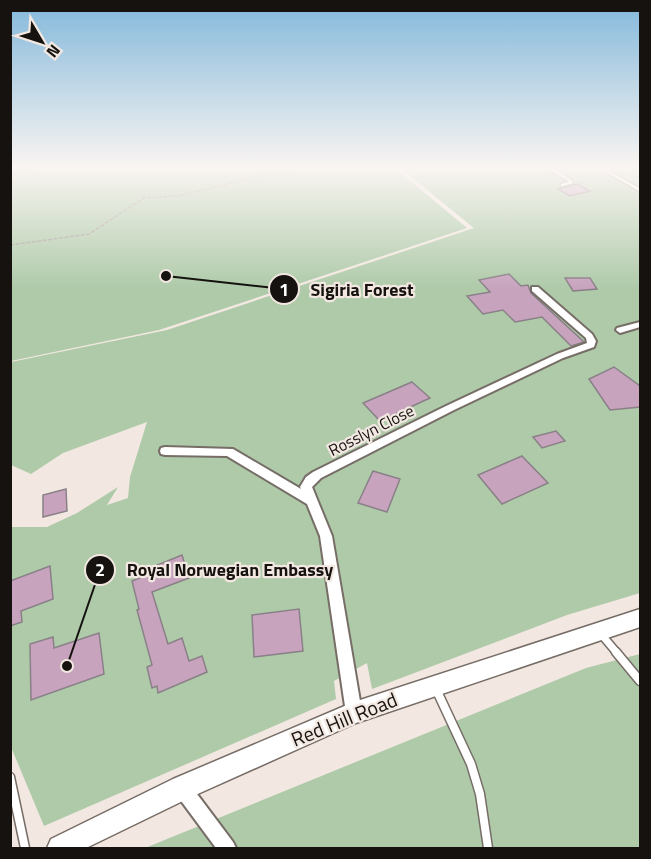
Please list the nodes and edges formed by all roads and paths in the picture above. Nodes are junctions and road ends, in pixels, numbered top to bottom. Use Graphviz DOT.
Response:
graph roads {
  1 [pos="129,208"];
  2 [pos="10,245"];
  3 [pos="535,289"];
  4 [pos="640,325"];
  5 [pos="620,330"];
  6 [pos="165,452"];
  7 [pos="311,501"];
  8 [pos="640,618"];
  9 [pos="599,632"];
  10 [pos="640,681"];
  11 [pos="434,685"];
  12 [pos="354,713"];
  13 [pos="10,777"];
  14 [pos="182,788"];
  15 [pos="25,849"];
  16 [pos="60,849"];
  17 [pos="227,849"];
  18 [pos="488,849"];
  1 -- 2 [label="path"];
  3 -- 7 [label="street, Rosslyn Close"];
  4 -- 5 [label="street"];
  6 -- 7 [label="street"];
  7 -- 12 [label="street"];
  8 -- 9 [label="main road, Red Hill Road"];
  9 -- 10 [label="lane"];
  9 -- 11 [label="main road, Red Hill Road"];
  11 -- 12 [label="main road, Red Hill Road"];
  11 -- 18 [label="lane"];
  12 -- 14 [label="main road, Red Hill Road"];
  13 -- 15 [label="lane"];
  14 -- 16 [label="main road, Red Hill Road"];
  14 -- 17 [label="street"];
}
